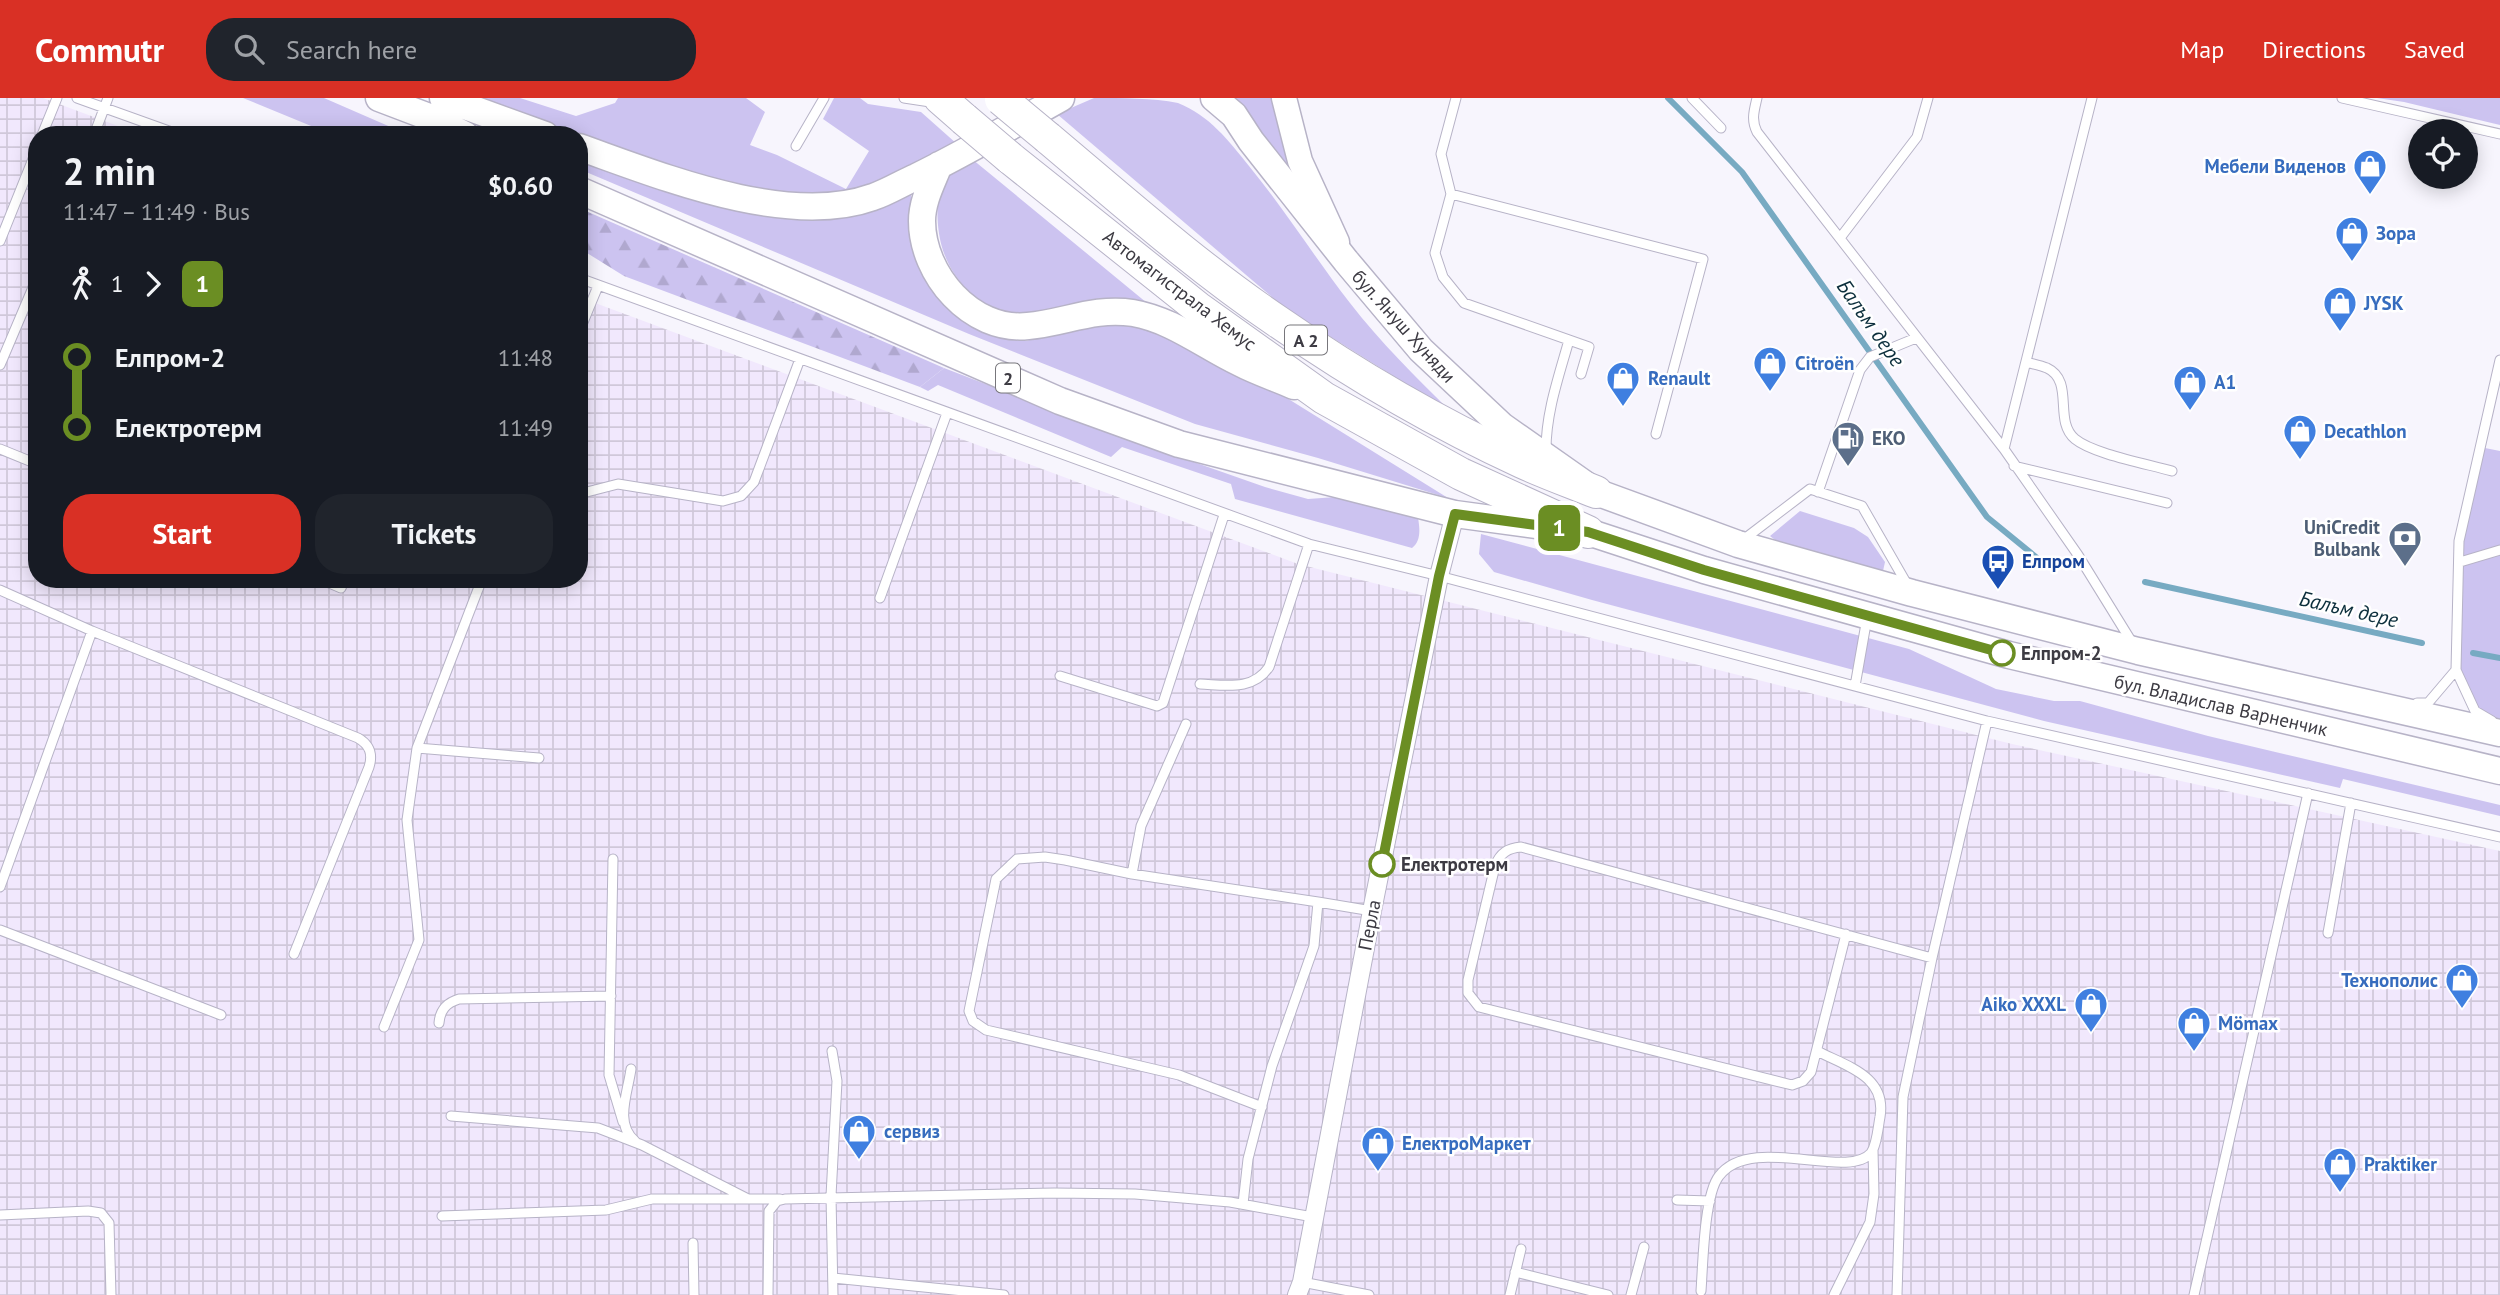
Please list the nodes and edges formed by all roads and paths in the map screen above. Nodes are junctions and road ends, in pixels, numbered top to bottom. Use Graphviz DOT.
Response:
graph roads {
  1 [pos="57,98"];
  2 [pos="77,98"];
  3 [pos="108,98"];
  4 [pos="379,98"];
  5 [pos="824,98"];
  6 [pos="904,98"];
  7 [pos="1001,98"];
  8 [pos="1061,98"];
  9 [pos="1214,98"];
  10 [pos="1284,98"];
  11 [pos="1456,98"];
  12 [pos="1692,98"];
  13 [pos="1757,98"];
  14 [pos="1928,98"];
  15 [pos="2092,98"];
  16 [pos="2342,98"];
  17 [pos="951,107"];
  18 [pos="104,108"];
  19 [pos="436,117"];
  20 [pos="46,126"];
  21 [pos="97,126"];
  22 [pos="155,126"];
  23 [pos="490,126"];
  24 [pos="1721,128"];
  25 [pos="2500,134"];
  26 [pos="796,146"];
  27 [pos="588,150"];
  28 [pos="939,165"];
  29 [pos="28,171"];
  30 [pos="588,194"];
  31 [pos="1451,194"];
  32 [pos="1840,238"];
  33 [pos="0,241"];
  34 [pos="1346,261"];
  35 [pos="588,282"];
  36 [pos="598,286"];
  37 [pos="28,299"];
  38 [pos="588,310"];
  39 [pos="1916,338"];
  40 [pos="1569,340"];
  41 [pos="800,359"];
  42 [pos="2500,360"];
  43 [pos="2026,362"];
  44 [pos="0,365"];
  45 [pos="1581,374"];
  46 [pos="1324,398"];
  47 [pos="947,413"];
  48 [pos="1656,434"];
  49 [pos="0,449"];
  50 [pos="2004,449"];
  51 [pos="1546,455"];
  52 [pos="28,460"];
  53 [pos="2014,466"];
  54 [pos="2172,471"];
  55 [pos="588,492"];
  56 [pos="1596,492"];
  57 [pos="1818,492"];
  58 [pos="2167,503"];
  59 [pos="1455,514"];
  60 [pos="1224,515"];
  61 [pos="1588,532"];
  62 [pos="1309,544"];
  63 [pos="1738,544"];
  64 [pos="2500,550"];
  65 [pos="2460,562"];
  66 [pos="1439,576"];
  67 [pos="479,588"];
  68 [pos="0,590"];
  69 [pos="1912,593"];
  70 [pos="880,598"];
  71 [pos="1868,616"];
  72 [pos="92,631"];
  73 [pos="2137,651"];
  74 [pos="2456,670"];
  75 [pos="1060,676"];
  76 [pos="1200,684"];
  77 [pos="1855,686"];
  78 [pos="2376,704"];
  79 [pos="1987,721"];
  80 [pos="1186,723"];
  81 [pos="2500,726"];
  82 [pos="2500,733"];
  83 [pos="417,748"];
  84 [pos="539,758"];
  85 [pos="2462,761"];
  86 [pos="2500,771"];
  87 [pos="2500,779"];
  88 [pos="2308,793"];
  89 [pos="2351,803"];
  90 [pos="2500,837"];
  91 [pos="613,859"];
  92 [pos="1132,874"];
  93 [pos="0,887"];
  94 [pos="1318,902"];
  95 [pos="1371,911"];
  96 [pos="0,930"];
  97 [pos="2328,933"];
  98 [pos="1846,934"];
  99 [pos="294,954"];
  100 [pos="1932,958"];
  101 [pos="611,996"];
  102 [pos="221,1015"];
  103 [pos="439,1023"];
  104 [pos="384,1027"];
  105 [pos="832,1051"];
  106 [pos="1817,1051"];
  107 [pos="631,1069"];
  108 [pos="1262,1107"];
  109 [pos="452,1116"];
  110 [pos="623,1122"];
  111 [pos="642,1145"];
  112 [pos="1873,1150"];
  113 [pos="831,1196"];
  114 [pos="785,1199"];
  115 [pos="750,1200"];
  116 [pos="1677,1200"];
  117 [pos="1710,1201"];
  118 [pos="1243,1205"];
  119 [pos="0,1215"];
  120 [pos="442,1216"];
  121 [pos="1313,1217"];
  122 [pos="694,1243"];
  123 [pos="1644,1247"];
  124 [pos="1521,1249"];
  125 [pos="1515,1272"];
  126 [pos="832,1278"];
  127 [pos="1300,1288"];
  128 [pos="1701,1291"];
  129 [pos="111,1295"];
  130 [pos="694,1295"];
  131 [pos="768,1295"];
  132 [pos="833,1295"];
  133 [pos="1004,1295"];
  134 [pos="1369,1295"];
  135 [pos="1510,1295"];
  136 [pos="1608,1295"];
  137 [pos="1630,1295"];
  138 [pos="1834,1295"];
  139 [pos="1897,1295"];
  140 [pos="2193,1295"];
  1 -- 20 [label="lane"];
  2 -- 18 [label="lane"];
  3 -- 18 [label="lane"];
  4 -- 19 [label="main road"];
  5 -- 26 [label="lane"];
  6 -- 17 [label="lane"];
  7 -- 56 [label="highway, Автомагистрала Хемус / A 2, bridge"];
  8 -- 28 [label="main road"];
  9 -- 34 [label="main road, бул. Януш Хуняди"];
  10 -- 34 [label="street"];
  11 -- 31 [label="lane"];
  12 -- 24 [label="lane"];
  13 -- 32 [label="lane"];
  14 -- 32 [label="lane"];
  15 -- 43 [label="lane"];
  16 -- 25 [label="lane"];
  17 -- 46 [label="highway, Автомагистрала Хемус / A 2, bridge"];
  18 -- 21 [label="lane"];
  18 -- 22 [label="lane"];
  19 -- 23 [label="main road"];
  27 -- 28 [label="main road"];
  28 -- 46 [label="main road"];
  29 -- 33 [label="lane"];
  30 -- 59 [label="main road, 2"];
  31 -- 40 [label="lane"];
  31 -- 48 [label="lane"];
  32 -- 39 [label="lane"];
  34 -- 51 [label="main road, бул. Януш Хуняди"];
  35 -- 36 [label="lane"];
  36 -- 38 [label="lane"];
  36 -- 41 [label="lane"];
  37 -- 44 [label="lane"];
  39 -- 50 [label="lane"];
  39 -- 57 [label="lane"];
  40 -- 45 [label="lane"];
  40 -- 51 [label="lane"];
  41 -- 47 [label="lane"];
  41 -- 55 [label="lane"];
  42 -- 65 [label="lane"];
  43 -- 50 [label="lane"];
  43 -- 54 [label="lane"];
  46 -- 61 [label="highway, Автомагистрала Хемус / A 2"];
  47 -- 60 [label="lane"];
  47 -- 70 [label="lane"];
  49 -- 52 [label="lane"];
  50 -- 53 [label="lane"];
  51 -- 56 [label="main road, бул. Януш Хуняди"];
  53 -- 58 [label="lane"];
  53 -- 73 [label="lane"];
  56 -- 63 [label="main road, бул. Владислав Варненчик"];
  57 -- 63 [label="lane"];
  57 -- 69 [label="lane"];
  59 -- 61 [label="main road, бул. Владислав Варненчик / 2"];
  59 -- 66 [label="street, Перла"];
  60 -- 62 [label="lane"];
  60 -- 75 [label="lane"];
  61 -- 71 [label="main road, бул. Владислав Варненчик"];
  62 -- 66 [label="lane"];
  62 -- 76 [label="lane"];
  63 -- 69 [label="main road, бул. Владислав Варненчик"];
  64 -- 65 [label="lane"];
  65 -- 74 [label="lane"];
  66 -- 77 [label="lane"];
  66 -- 95 [label="street, Перла"];
  67 -- 83 [label="lane"];
  68 -- 72 [label="lane"];
  69 -- 73 [label="main road, бул. Владислав Варненчик"];
  71 -- 77 [label="lane"];
  71 -- 85 [label="main road, бул. Владислав Варненчик"];
  72 -- 93 [label="lane"];
  72 -- 99 [label="lane"];
  73 -- 78 [label="main road, бул. Владислав Варненчик"];
  74 -- 78 [label="lane"];
  74 -- 81 [label="lane"];
  77 -- 79 [label="lane"];
  78 -- 82 [label="main road, бул. Владислав Варненчик"];
  79 -- 88 [label="lane"];
  79 -- 100 [label="lane"];
  80 -- 92 [label="lane"];
  83 -- 84 [label="lane"];
  83 -- 104 [label="lane"];
  85 -- 86 [label="main road, бул. Владислав Варненчик"];
  85 -- 87 [label="main road"];
  88 -- 89 [label="lane"];
  88 -- 140 [label="lane"];
  89 -- 90 [label="lane"];
  89 -- 97 [label="lane"];
  91 -- 101 [label="lane"];
  92 -- 94 [label="lane"];
  92 -- 108 [label="lane"];
  94 -- 95 [label="lane"];
  94 -- 108 [label="lane"];
  95 -- 121 [label="street, Перла"];
  96 -- 102 [label="lane"];
  98 -- 100 [label="lane"];
  98 -- 106 [label="lane"];
  98 -- 106 [label="lane"];
  100 -- 139 [label="lane"];
  101 -- 103 [label="lane"];
  101 -- 110 [label="lane"];
  105 -- 113 [label="lane"];
  106 -- 112 [label="lane"];
  107 -- 110 [label="lane"];
  108 -- 118 [label="lane"];
  109 -- 111 [label="lane"];
  110 -- 111 [label="lane"];
  111 -- 115 [label="lane"];
  112 -- 117 [label="lane"];
  112 -- 138 [label="lane"];
  113 -- 114 [label="lane"];
  113 -- 118 [label="lane"];
  113 -- 126 [label="lane"];
  114 -- 115 [label="lane"];
  114 -- 131 [label="lane"];
  115 -- 120 [label="lane"];
  116 -- 117 [label="lane"];
  117 -- 128 [label="lane"];
  118 -- 121 [label="lane"];
  119 -- 129 [label="lane"];
  121 -- 127 [label="street, Перла"];
  122 -- 130 [label="lane"];
  123 -- 137 [label="lane"];
  124 -- 125 [label="lane"];
  125 -- 135 [label="lane"];
  125 -- 136 [label="lane"];
  126 -- 132 [label="lane"];
  126 -- 133 [label="lane"];
  127 -- 134 [label="lane"];
}
